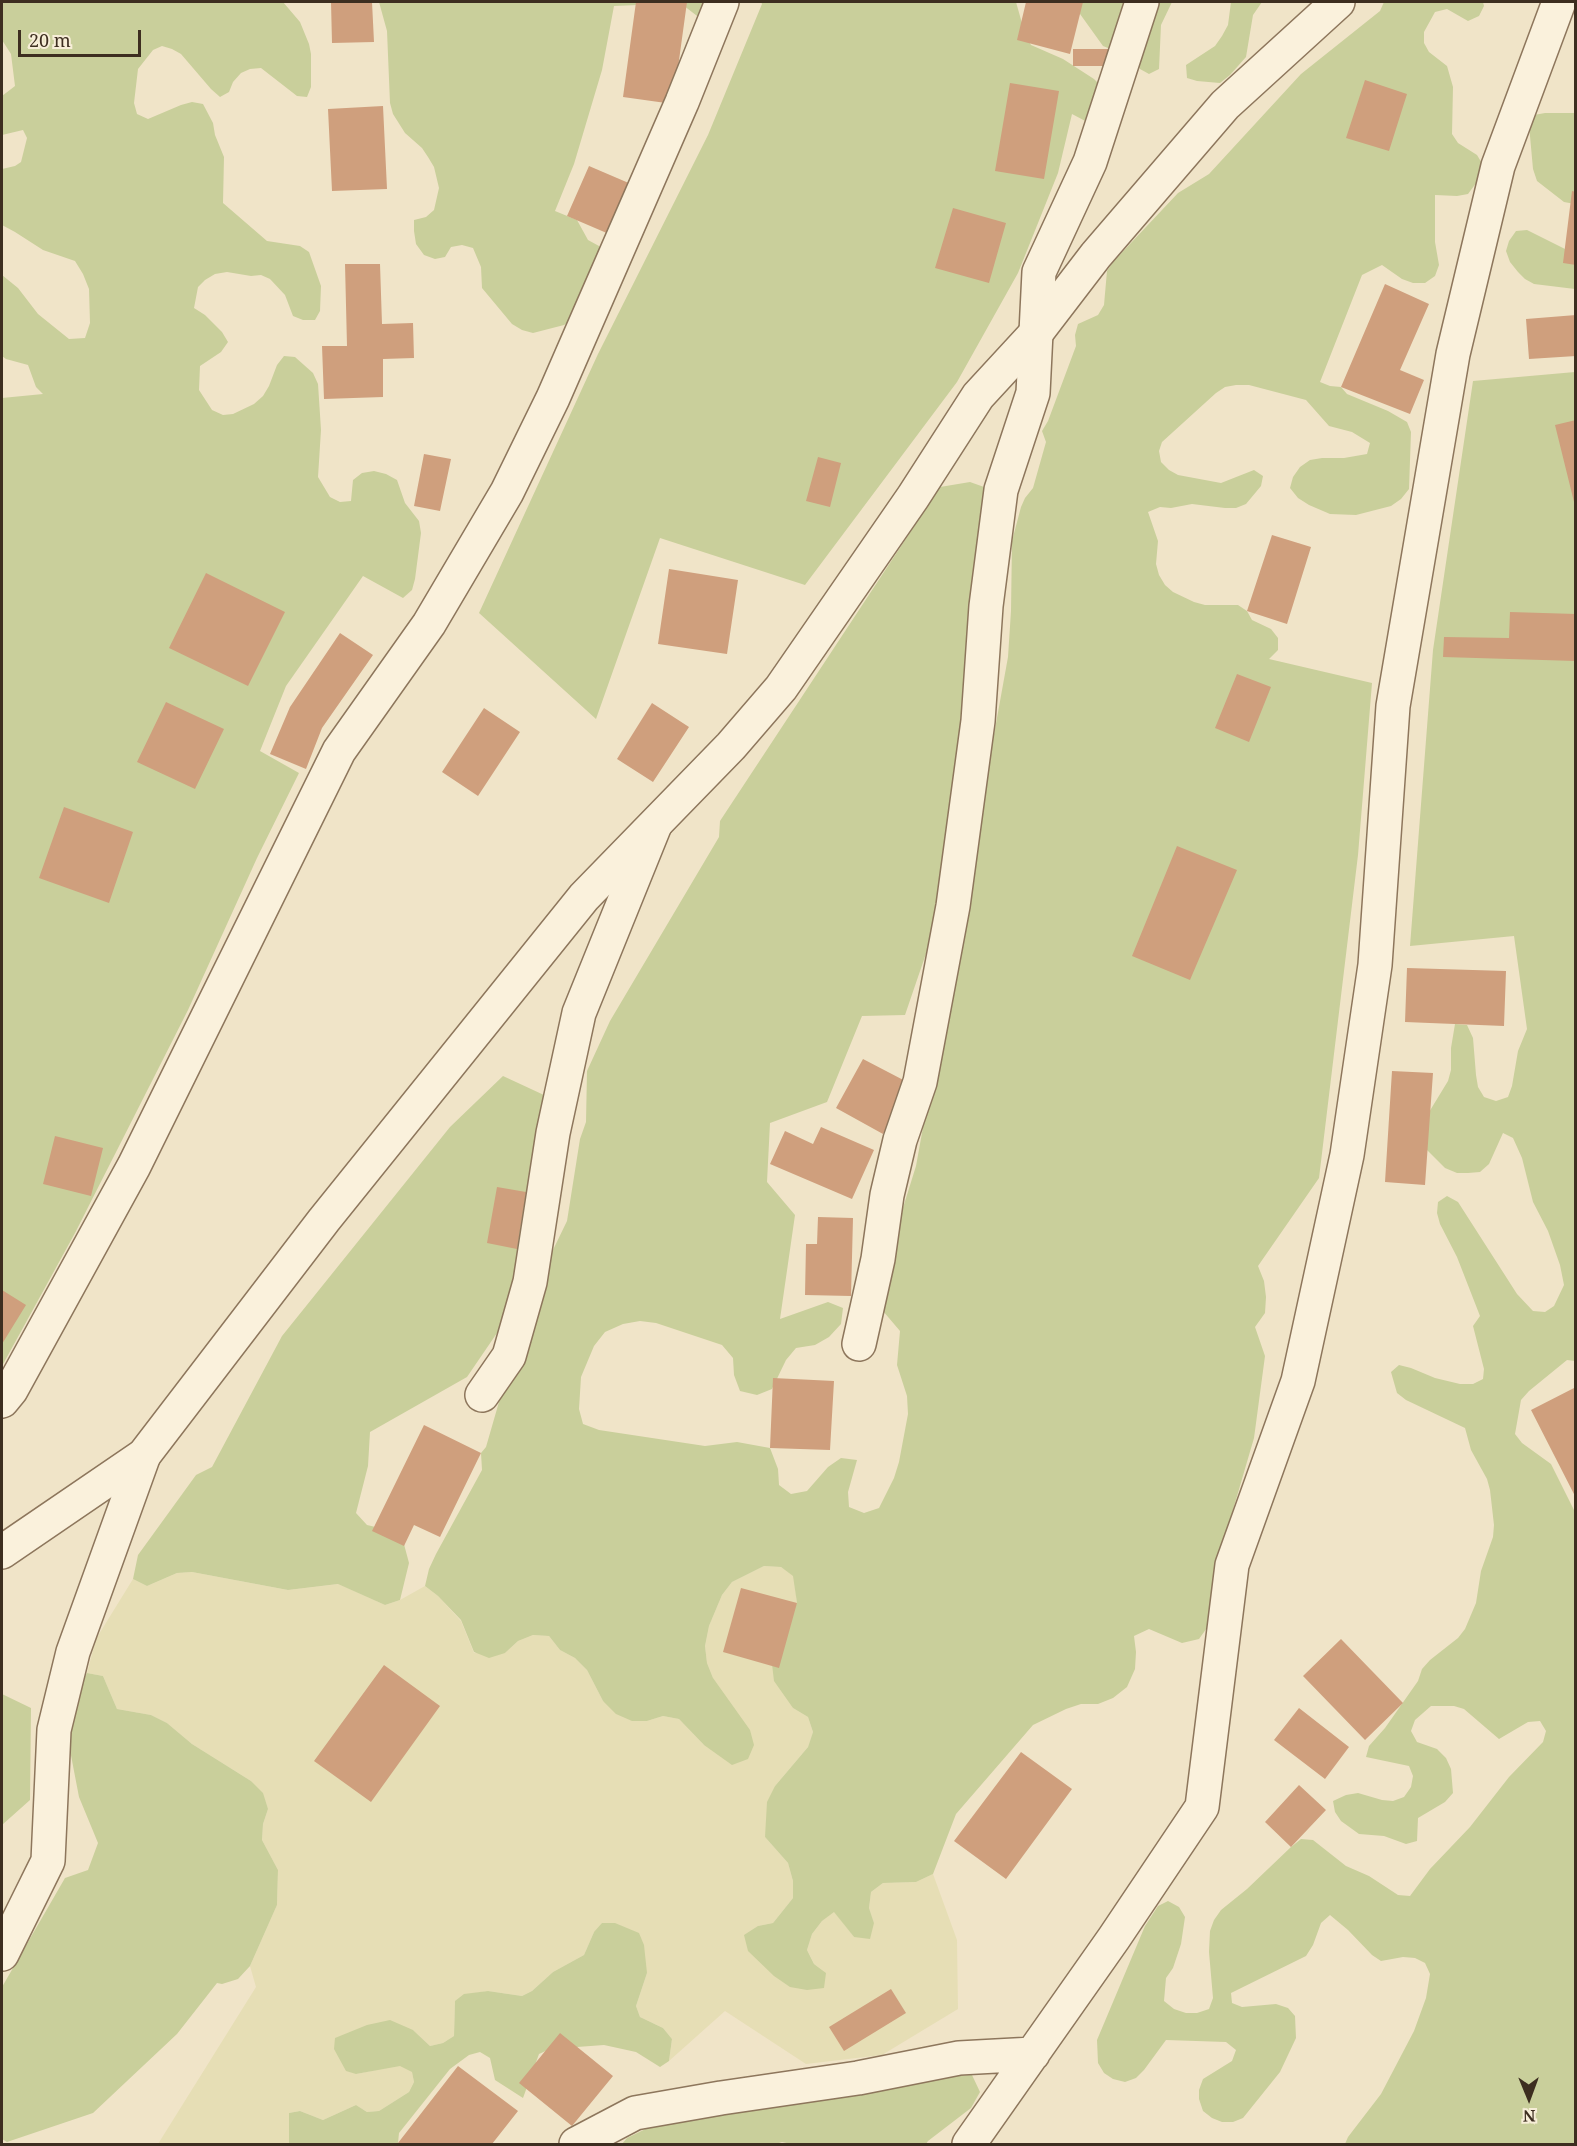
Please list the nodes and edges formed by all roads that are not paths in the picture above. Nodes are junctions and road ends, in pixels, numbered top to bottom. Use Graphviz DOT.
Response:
graph roads {
  1 [pos="722,2"];
  2 [pos="1142,2"];
  3 [pos="1338,2"];
  4 [pos="1559,2"];
  5 [pos="1037,332"];
  6 [pos="655,825"];
  7 [pos="859,1344"];
  8 [pos="482,1395"];
  9 [pos="2,1401"];
  10 [pos="144,1455"];
  11 [pos="2,1552"];
  12 [pos="2,1954"];
  13 [pos="1033,2054"];
  14 [pos="576,2145"];
  15 [pos="969,2145"];
  1 -- 9 [label="street"];
  2 -- 5 [label="street"];
  3 -- 5 [label="street"];
  4 -- 13 [label="street"];
  5 -- 6 [label="street"];
  5 -- 7 [label="street"];
  6 -- 8 [label="street"];
  6 -- 10 [label="street"];
  10 -- 11 [label="street"];
  10 -- 12 [label="street"];
  13 -- 14 [label="street"];
  13 -- 15 [label="street"];
}
